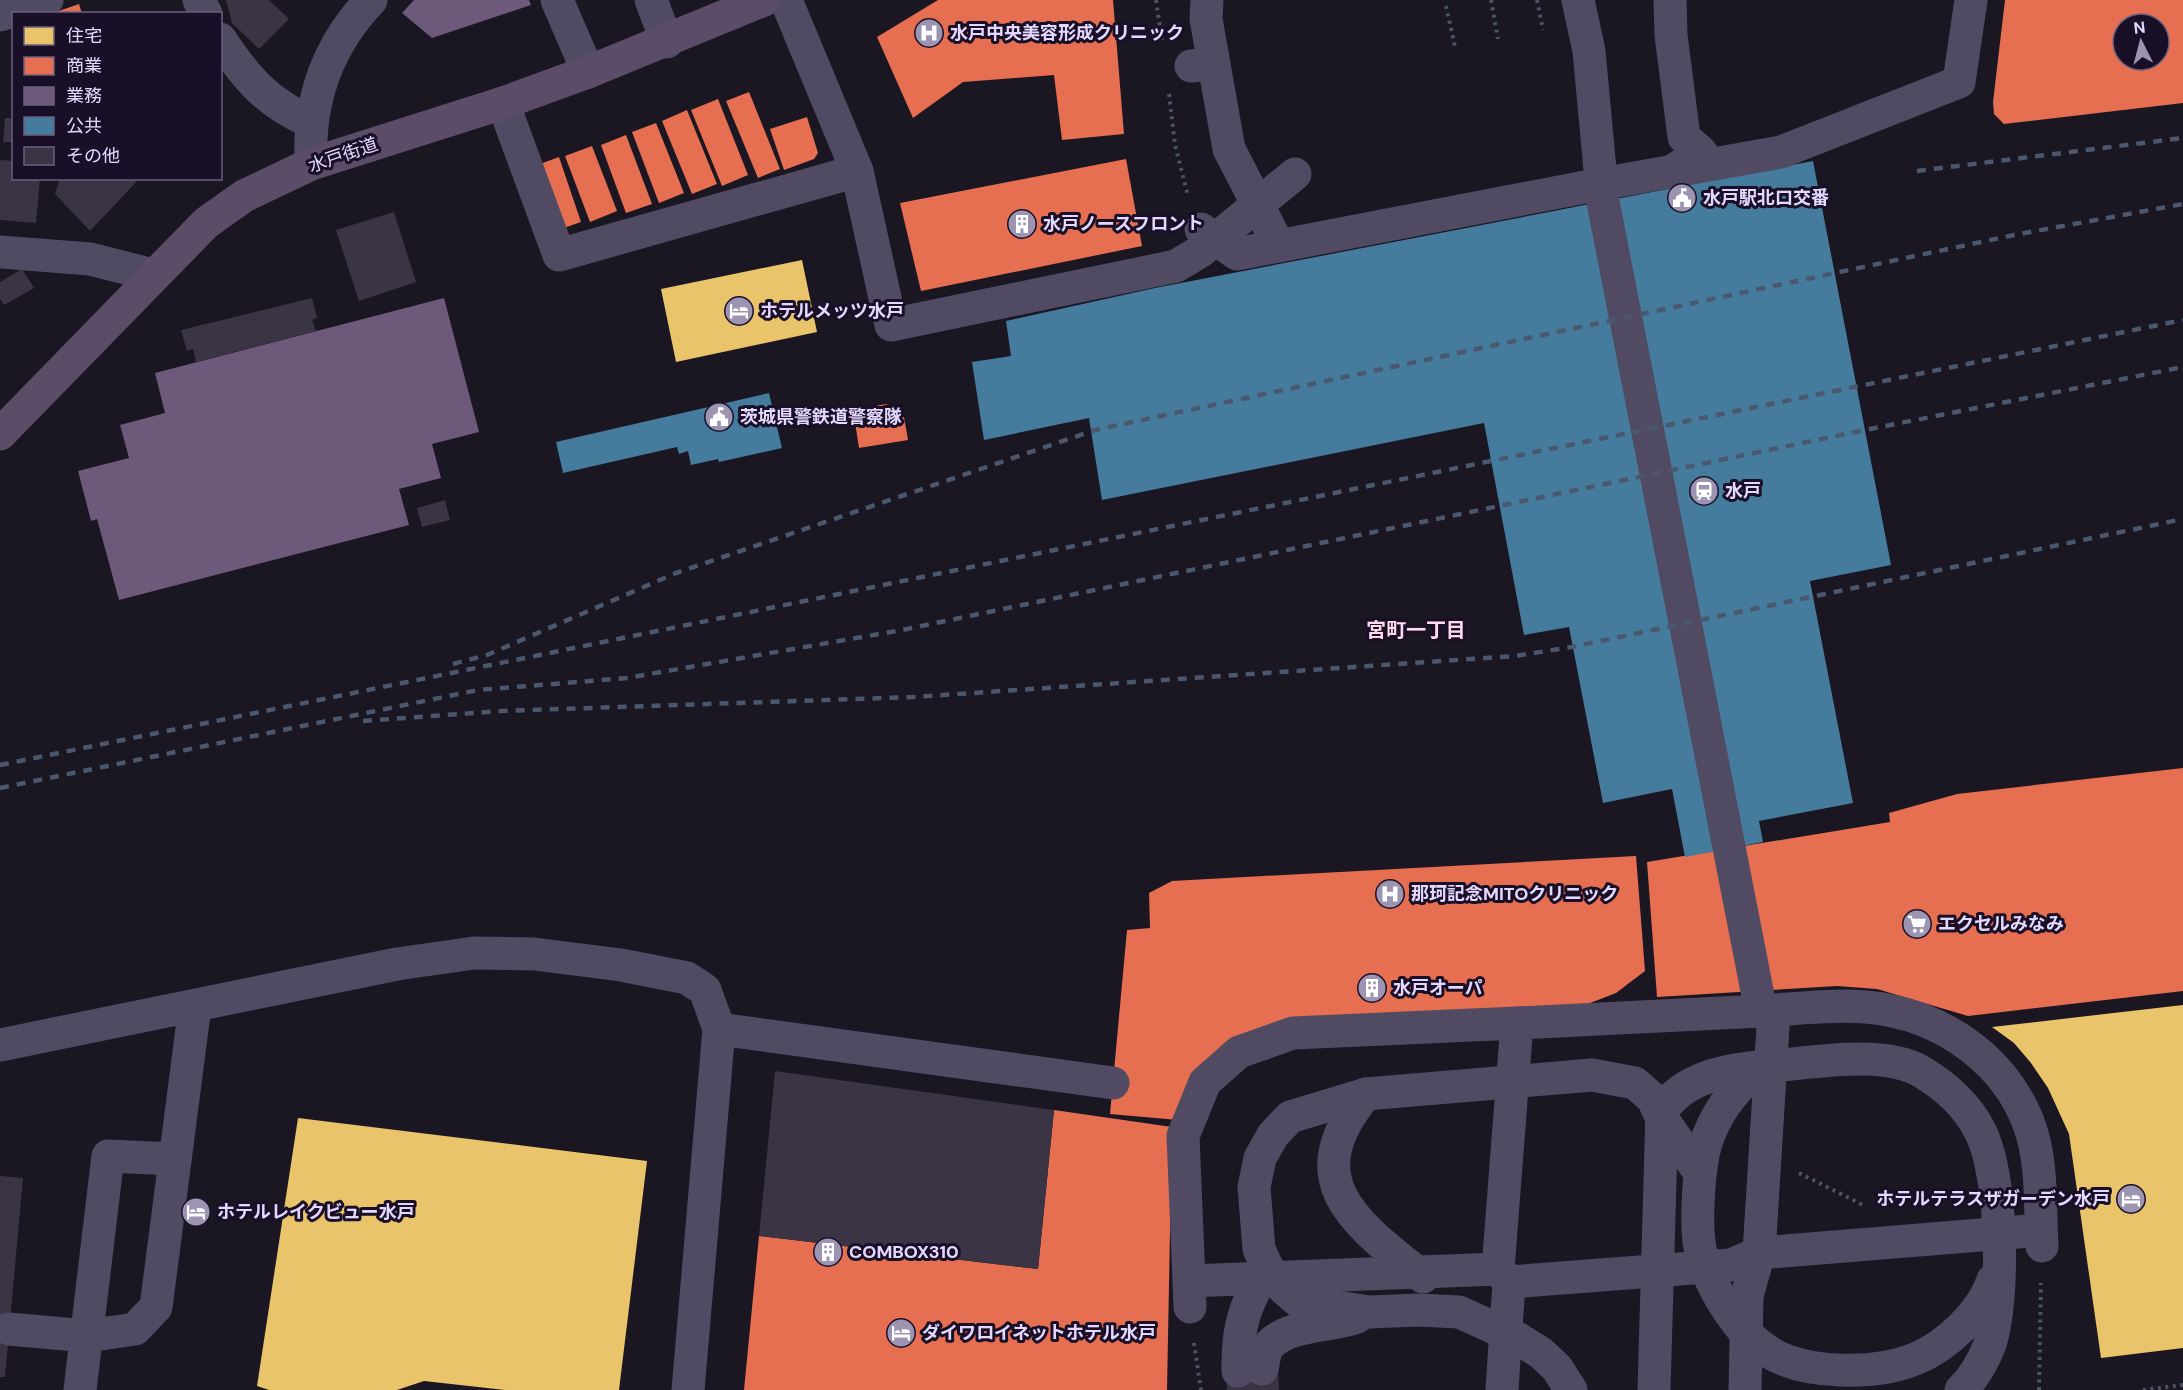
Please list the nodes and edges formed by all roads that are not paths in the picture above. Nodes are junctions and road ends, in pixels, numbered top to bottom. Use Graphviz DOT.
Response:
graph roads {
  1 [pos="48,0"];
  2 [pos="371,0"];
  3 [pos="557,0"];
  4 [pos="651,0"];
  5 [pos="764,0"];
  6 [pos="786,0"];
  7 [pos="1207,0"];
  8 [pos="1578,0"];
  9 [pos="1670,0"];
  10 [pos="1971,0"];
  11 [pos="0,15"];
  12 [pos="222,42"];
  13 [pos="667,42"];
  14 [pos="588,72"];
  15 [pos="503,103"];
  16 [pos="311,122"];
  17 [pos="312,164"];
  18 [pos="857,171"];
  19 [pos="1671,172"];
  20 [pos="1294,174"];
  21 [pos="1602,193"];
  22 [pos="1201,240"];
  23 [pos="1279,246"];
  24 [pos="0,252"];
  25 [pos="153,275"];
  26 [pos="0,434"];
  27 [pos="195,1006"];
  28 [pos="1767,1011"];
  29 [pos="1517,1023"];
  30 [pos="719,1029"];
  31 [pos="0,1045"];
  32 [pos="1758,1067"];
  33 [pos="1113,1083"];
  34 [pos="1366,1094"];
  35 [pos="1661,1117"];
  36 [pos="175,1159"];
  37 [pos="1700,1173"];
  38 [pos="1759,1253"];
  39 [pos="1999,1261"];
  40 [pos="1267,1267"];
  41 [pos="1504,1276"];
  42 [pos="1370,1312"];
  43 [pos="1459,1312"];
  44 [pos="9,1329"];
  45 [pos="87,1336"];
  46 [pos="80,1390"];
  47 [pos="688,1390"];
  48 [pos="1502,1390"];
  49 [pos="1571,1390"];
  50 [pos="1654,1390"];
  51 [pos="1745,1390"];
  52 [pos="1961,1390"];
  1 -- 11 [label="street"];
  2 -- 16 [label="street"];
  3 -- 14 [label="street"];
  4 -- 13 [label="street"];
  5 -- 13 [label="main road, 水戸街道"];
  6 -- 18 [label="street"];
  7 -- 23 [label="street, bridge"];
  8 -- 21 [label="street, bridge"];
  9 -- 19 [label="street"];
  10 -- 19 [label="street, bridge"];
  12 -- 16 [label="street"];
  13 -- 14 [label="main road, 水戸街道"];
  14 -- 15 [label="main road, 水戸街道"];
  15 -- 17 [label="main road, 水戸街道"];
  15 -- 18 [label="street"];
  16 -- 17 [label="street"];
  17 -- 25 [label="main road, 水戸街道"];
  18 -- 22 [label="street"];
  19 -- 21 [label="street, bridge"];
  20 -- 22 [label="street"];
  21 -- 23 [label="street"];
  21 -- 28 [label="street"];
  22 -- 23 [label="street"];
  24 -- 25 [label="street"];
  25 -- 26 [label="main road, 水戸街道"];
  27 -- 30 [label="street"];
  27 -- 31 [label="street"];
  27 -- 36 [label="street"];
  28 -- 29 [label="street"];
  28 -- 38 [label="street"];
  28 -- 38 [label="street"];
  29 -- 41 [label="street"];
  29 -- 41 [label="street"];
  30 -- 33 [label="street"];
  30 -- 47 [label="street"];
  32 -- 35 [label="street"];
  32 -- 37 [label="street"];
  32 -- 39 [label="street"];
  34 -- 35 [label="street"];
  34 -- 40 [label="street"];
  34 -- 43 [label="street"];
  35 -- 37 [label="street"];
  35 -- 50 [label="street"];
  36 -- 45 [label="street"];
  36 -- 45 [label="street"];
  37 -- 39 [label="street"];
  38 -- 41 [label="street"];
  38 -- 51 [label="street"];
  39 -- 52 [label="street"];
  40 -- 42 [label="street"];
  40 -- 42 [label="street"];
  41 -- 48 [label="street"];
  42 -- 43 [label="street"];
  43 -- 49 [label="street"];
  44 -- 45 [label="street"];
  45 -- 46 [label="street"];
}
